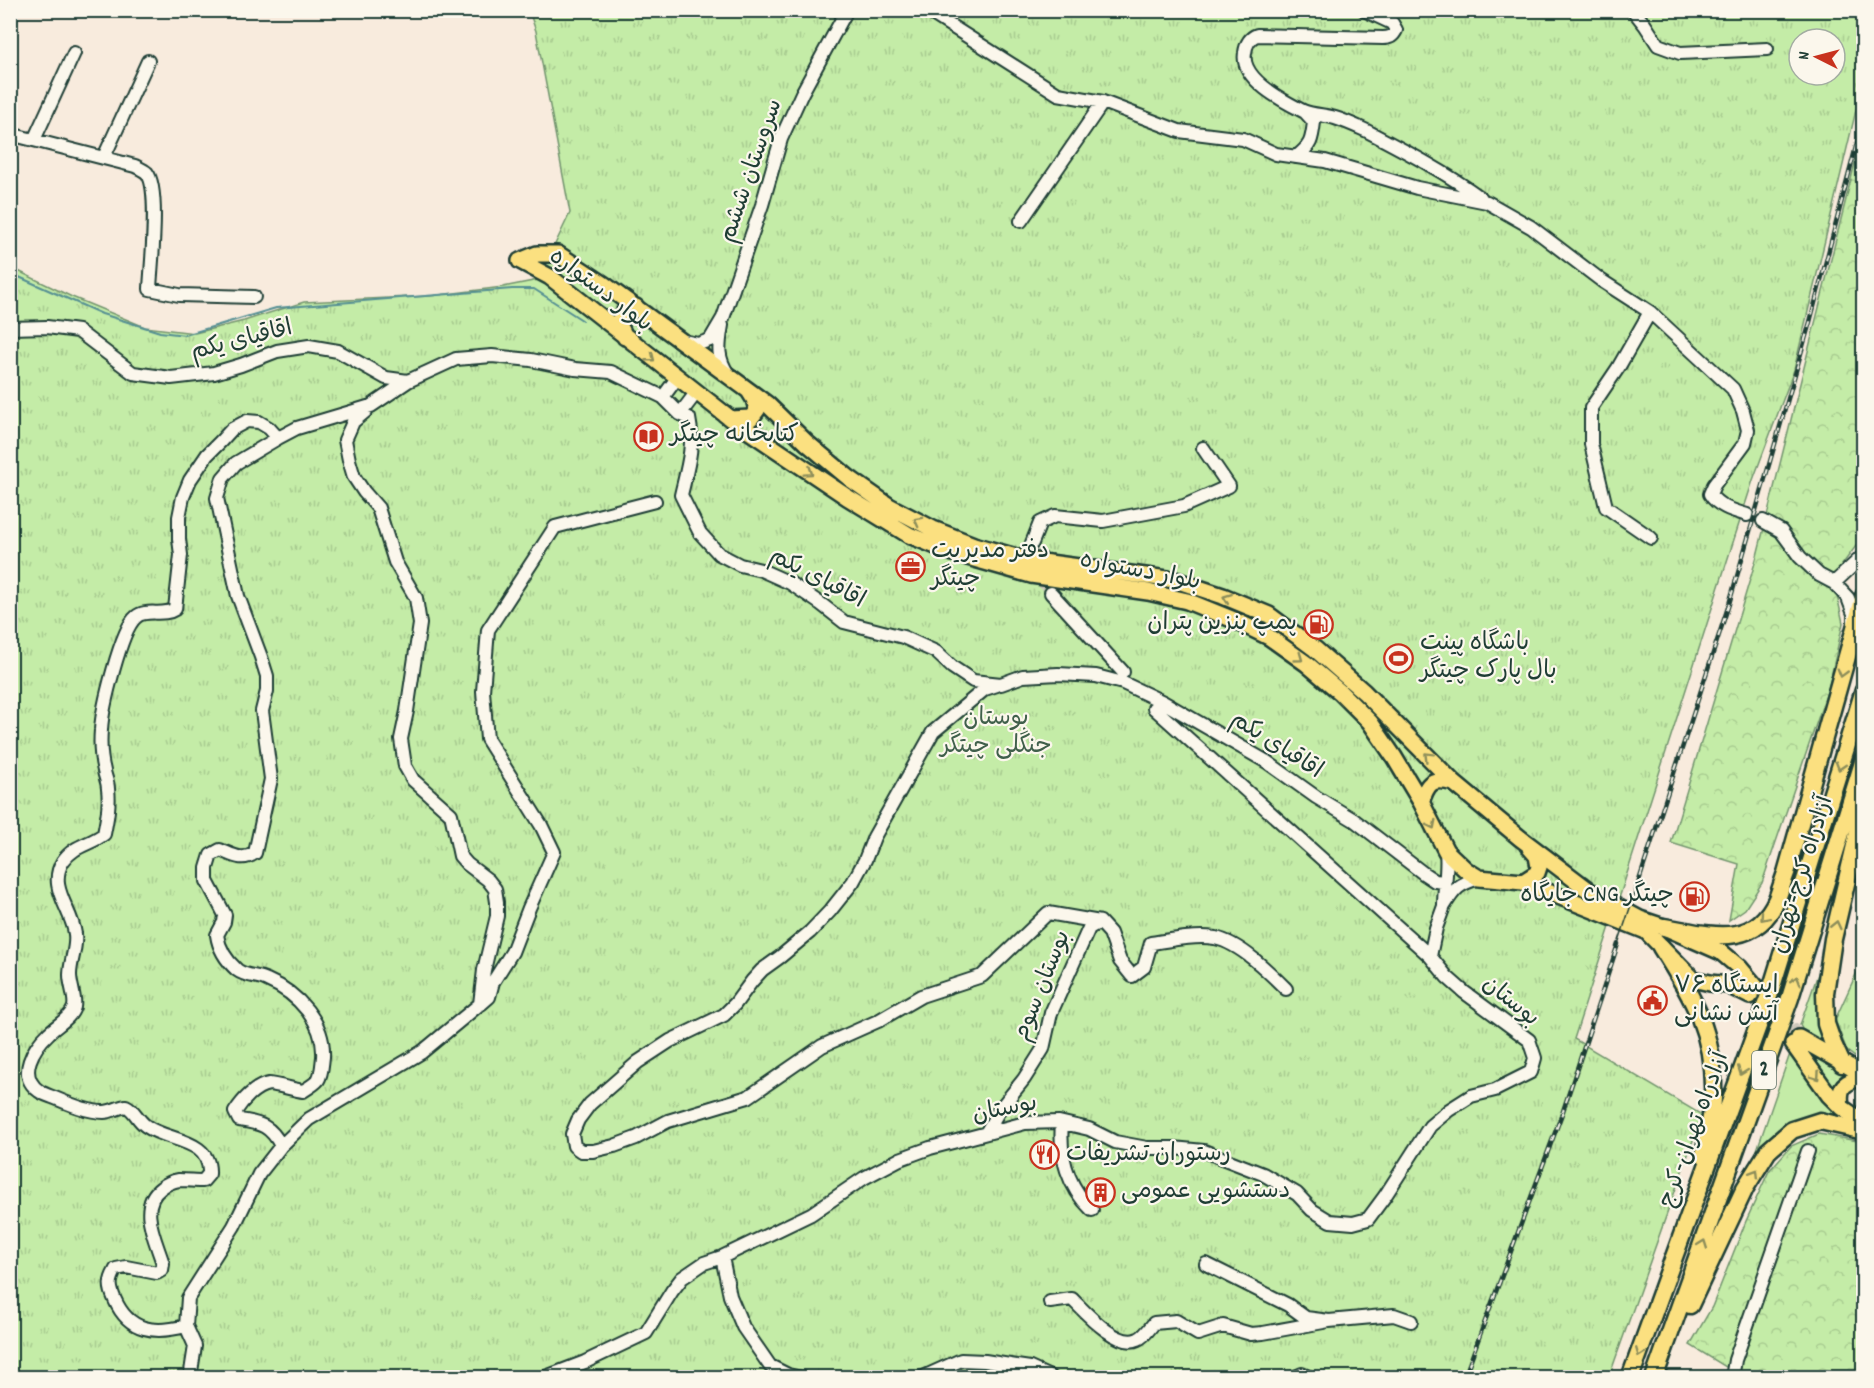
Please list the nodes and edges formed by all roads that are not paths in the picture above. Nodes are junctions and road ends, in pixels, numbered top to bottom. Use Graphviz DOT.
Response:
graph roads {
  1 [pos="847,10"];
  2 [pos="926,10"];
  3 [pos="1364,10"];
  4 [pos="1633,10"];
  5 [pos="1767,50"];
  6 [pos="74,53"];
  7 [pos="148,61"];
  8 [pos="1103,102"];
  9 [pos="1305,112"];
  10 [pos="10,134"];
  11 [pos="34,140"];
  12 [pos="104,157"];
  13 [pos="1296,157"];
  14 [pos="1487,202"];
  15 [pos="1021,221"];
  16 [pos="254,297"];
  17 [pos="636,307"];
  18 [pos="1650,312"];
  19 [pos="723,318"];
  20 [pos="10,328"];
  21 [pos="625,337"];
  22 [pos="680,341"];
  23 [pos="677,378"];
  24 [pos="732,380"];
  25 [pos="408,381"];
  26 [pos="748,390"];
  27 [pos="696,393"];
  28 [pos="663,397"];
  29 [pos="371,406"];
  30 [pos="680,414"];
  31 [pos="731,419"];
  32 [pos="278,438"];
  33 [pos="1203,448"];
  34 [pos="655,501"];
  35 [pos="1747,515"];
  36 [pos="1763,521"];
  37 [pos="1651,538"];
  38 [pos="1032,543"];
  39 [pos="1863,555"];
  40 [pos="1834,583"];
  41 [pos="1051,592"];
  42 [pos="1863,597"];
  43 [pos="1854,631"];
  44 [pos="1123,672"];
  45 [pos="1001,684"];
  46 [pos="1863,690"];
  47 [pos="1154,708"];
  48 [pos="1863,759"];
  49 [pos="1454,783"];
  50 [pos="1421,802"];
  51 [pos="1863,807"];
  52 [pos="1520,838"];
  53 [pos="1446,851"];
  54 [pos="1479,878"];
  55 [pos="1445,882"];
  56 [pos="1523,882"];
  57 [pos="1444,906"];
  58 [pos="1100,922"];
  59 [pos="1643,925"];
  60 [pos="1664,927"];
  61 [pos="1661,947"];
  62 [pos="1430,956"];
  63 [pos="1286,989"];
  64 [pos="480,1004"];
  65 [pos="1842,1064"];
  66 [pos="1863,1076"];
  67 [pos="1841,1107"];
  68 [pos="1062,1123"];
  69 [pos="1863,1123"];
  70 [pos="1863,1131"];
  71 [pos="986,1133"];
  72 [pos="281,1146"];
  73 [pos="1808,1150"];
  74 [pos="1092,1210"];
  75 [pos="722,1257"];
  76 [pos="1206,1264"];
  77 [pos="1050,1302"];
  78 [pos="1329,1321"];
  79 [pos="1412,1321"];
  80 [pos="186,1326"];
  81 [pos="1650,1327"];
  82 [pos="1663,1356"];
  83 [pos="189,1377"];
  84 [pos="543,1377"];
  85 [pos="802,1377"];
  86 [pos="921,1377"];
  87 [pos="1052,1377"];
  88 [pos="1293,1377"];
  89 [pos="1311,1377"];
  90 [pos="1630,1377"];
  91 [pos="1654,1377"];
  92 [pos="1732,1377"];
  1 -- 19 [label="street, سروستان ششم"];
  2 -- 8 [label="street"];
  3 -- 9 [label="street"];
  4 -- 5 [label="street"];
  6 -- 11 [label="street"];
  7 -- 12 [label="street"];
  8 -- 13 [label="street"];
  8 -- 15 [label="street"];
  9 -- 13 [label="street"];
  9 -- 14 [label="street"];
  10 -- 11 [label="street"];
  11 -- 12 [label="street"];
  12 -- 16 [label="street"];
  13 -- 14 [label="street"];
  14 -- 18 [label="street"];
  17 -- 21 [label="main road"];
  17 -- 21 [label="main road, بلوار دستواره"];
  17 -- 22 [label="main road, بلوار دستواره"];
  18 -- 35 [label="street"];
  18 -- 37 [label="street"];
  19 -- 22 [label="street"];
  19 -- 24 [label="street"];
  20 -- 25 [label="street, اقاقیای یکم"];
  21 -- 23 [label="main road, بلوار دستواره, one-way"];
  22 -- 24 [label="main road, بلوار دستواره"];
  23 -- 27 [label="main road, بلوار دستواره"];
  23 -- 28 [label="street"];
  24 -- 26 [label="main road, بلوار دستواره"];
  25 -- 28 [label="street, اقاقیای یکم"];
  25 -- 29 [label="street"];
  26 -- 31 [label="main road"];
  49 -- 26 [label="main road, بلوار دستواره, one-way"];
  27 -- 30 [label="street"];
  27 -- 31 [label="main road, بلوار دستواره"];
  28 -- 30 [label="street, اقاقیای یکم"];
  29 -- 32 [label="street"];
  29 -- 64 [label="street"];
  30 -- 45 [label="street, اقاقیای یکم"];
  31 -- 50 [label="main road, بلوار دستواره, one-way"];
  32 -- 72 [label="street"];
  32 -- 80 [label="street"];
  33 -- 38 [label="street"];
  34 -- 64 [label="street"];
  36 -- 40 [label="street"];
  39 -- 40 [label="street"];
  40 -- 43 [label="street"];
  41 -- 44 [label="street"];
  42 -- 43 [label="highway"];
  43 -- 60 [label="highway, one-way"];
  45 -- 55 [label="street, اقاقیای یکم"];
  45 -- 58 [label="street"];
  46 -- 81 [label="highway, آزادراه تهران-کرج / 2, one-way"];
  47 -- 62 [label="street"];
  82 -- 48 [label="highway, آزادراه کرج-تهران / 2, one-way"];
  49 -- 50 [label="main road"];
  49 -- 52 [label="main road, بلوار دستواره"];
  50 -- 53 [label="main road, بلوار دستواره, one-way"];
  65 -- 51 [label="highway, one-way"];
  52 -- 56 [label="main road"];
  52 -- 59 [label="main road, بلوار دستواره"];
  53 -- 54 [label="main road, بلوار دستواره"];
  53 -- 55 [label="street"];
  54 -- 56 [label="main road"];
  54 -- 57 [label="street"];
  55 -- 57 [label="street"];
  56 -- 59 [label="main road"];
  57 -- 62 [label="street"];
  58 -- 63 [label="street, بوستان سوم"];
  58 -- 71 [label="street, بوستان سوم"];
  59 -- 60 [label="main road"];
  59 -- 61 [label="main road"];
  60 -- 61 [label="main road"];
  61 -- 81 [label="highway"];
  62 -- 68 [label="street, بوستان"];
  64 -- 72 [label="street"];
  65 -- 66 [label="main road"];
  65 -- 67 [label="main road, one-way"];
  66 -- 67 [label="main road"];
  67 -- 69 [label="main road"];
  68 -- 71 [label="street, بوستان"];
  68 -- 74 [label="street"];
  82 -- 70 [label="highway, one-way"];
  71 -- 75 [label="street, بوستان"];
  72 -- 80 [label="street"];
  73 -- 92 [label="street"];
  75 -- 84 [label="street, بوستان"];
  75 -- 85 [label="street"];
  76 -- 78 [label="street"];
  77 -- 78 [label="street"];
  78 -- 79 [label="street"];
  80 -- 83 [label="street"];
  81 -- 90 [label="highway, آزادراه تهران-کرج / 2, one-way"];
  82 -- 91 [label="highway, آزادراه کرج-تهران / 2"];
  86 -- 87 [label="street"];
  88 -- 89 [label="street"];
}
